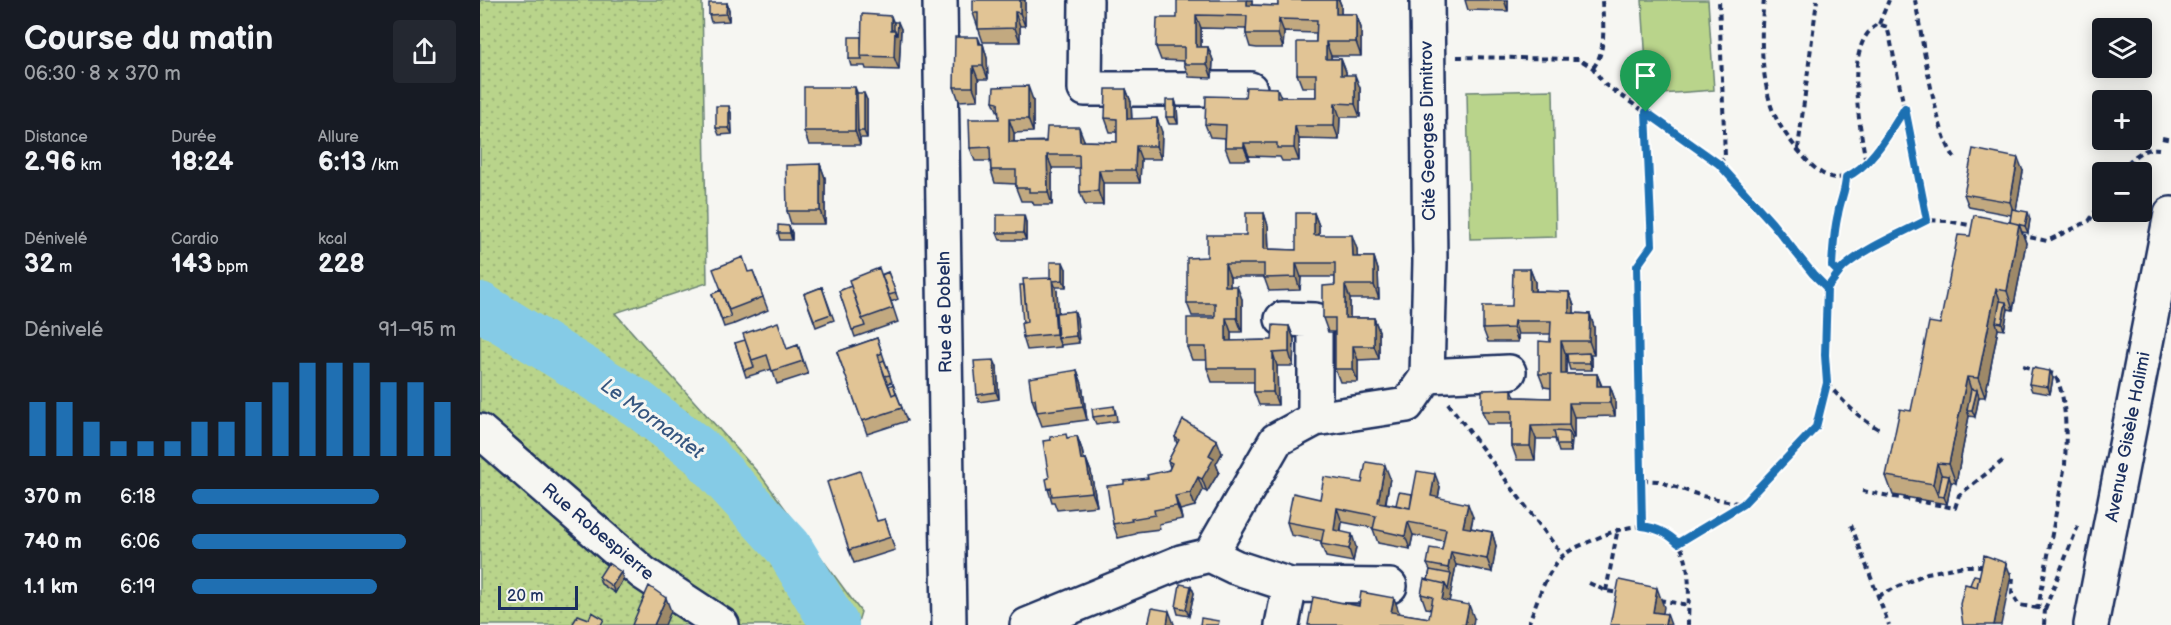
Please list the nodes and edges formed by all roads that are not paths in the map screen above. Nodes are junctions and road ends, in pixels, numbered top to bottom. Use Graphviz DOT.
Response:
graph roads {
  1 [pos="940,0"];
  2 [pos="1086,0"];
  3 [pos="1427,0"];
  4 [pos="1250,89"];
  5 [pos="2171,214"];
  6 [pos="1282,319"];
  7 [pos="1509,372"];
  8 [pos="1427,376"];
  9 [pos="1315,419"];
  10 [pos="480,431"];
  11 [pos="1210,555"];
  12 [pos="1290,585"];
  13 [pos="1390,586"];
  14 [pos="722,625"];
  15 [pos="949,625"];
  16 [pos="1028,625"];
  17 [pos="1282,625"];
  18 [pos="2091,625"];
  1 -- 15 [label="street, Rue de Dobeln"];
  2 -- 4 [label="street"];
  3 -- 8 [label="street, Cité Georges Dimitrov"];
  5 -- 18 [label="street, Avenue Gisèle Halimi"];
  6 -- 9 [label="street"];
  7 -- 8 [label="street"];
  8 -- 9 [label="street"];
  9 -- 11 [label="street"];
  10 -- 14 [label="street, Rue Robespierre"];
  11 -- 12 [label="street"];
  11 -- 16 [label="street"];
  12 -- 13 [label="street"];
  12 -- 17 [label="street"];
}
